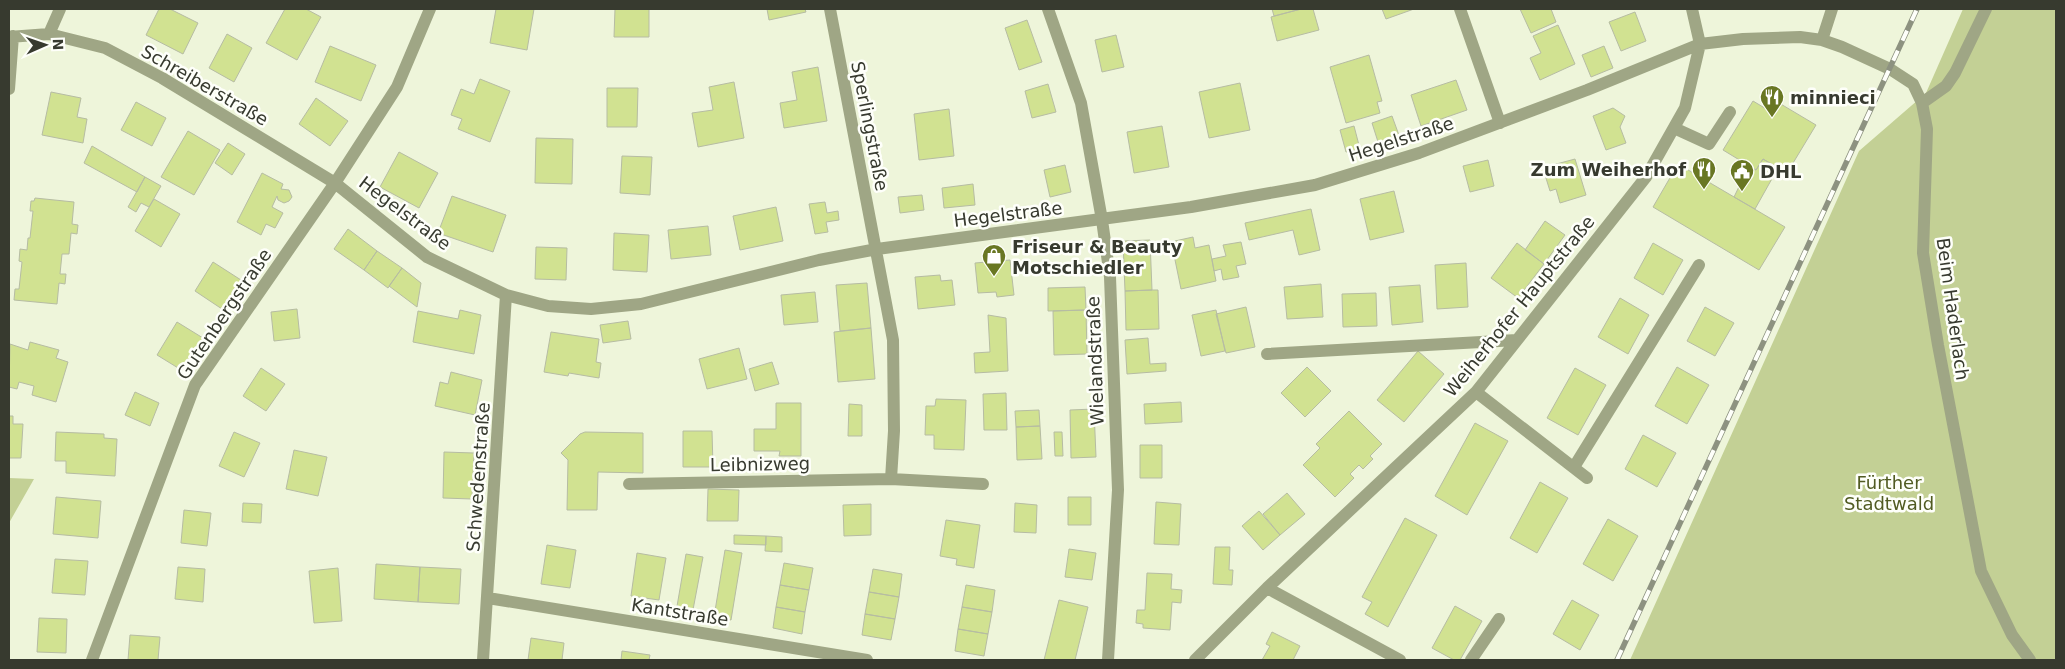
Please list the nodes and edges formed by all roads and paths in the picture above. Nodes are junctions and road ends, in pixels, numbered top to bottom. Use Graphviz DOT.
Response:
graph roads {
  1 [pos="60,9"];
  2 [pos="430,9"];
  3 [pos="830,9"];
  4 [pos="1048,9"];
  5 [pos="1460,9"];
  6 [pos="1692,9"];
  7 [pos="1832,9"];
  8 [pos="1986,9"];
  9 [pos="49,34"];
  10 [pos="11,37"];
  11 [pos="1822,40"];
  12 [pos="1700,44"];
  13 [pos="9,89"];
  14 [pos="1922,103"];
  15 [pos="1730,112"];
  16 [pos="1500,123"];
  17 [pos="1674,128"];
  18 [pos="335,183"];
  19 [pos="1102,220"];
  20 [pos="877,249"];
  21 [pos="1699,265"];
  22 [pos="506,295"];
  23 [pos="1517,340"];
  24 [pos="1267,354"];
  25 [pos="1476,392"];
  26 [pos="1574,467"];
  27 [pos="1587,478"];
  28 [pos="891,479"];
  29 [pos="629,484"];
  30 [pos="983,484"];
  31 [pos="1267,588"];
  32 [pos="488,598"];
  33 [pos="1498,619"];
  34 [pos="92,660"];
  35 [pos="483,660"];
  36 [pos="867,660"];
  37 [pos="1108,660"];
  38 [pos="1195,660"];
  39 [pos="1400,660"];
  40 [pos="1471,660"];
  41 [pos="2030,660"];
  1 -- 9 [label="street"];
  2 -- 18 [label="street, Gutenbergstraße"];
  3 -- 20 [label="street, Sperlingstraße"];
  4 -- 19 [label="street, Wielandstraße"];
  5 -- 16 [label="street"];
  6 -- 12 [label="street, Weiherhofer Hauptstraße"];
  7 -- 11 [label="street"];
  8 -- 14 [label="street"];
  9 -- 10 [label="street, Schreiberstraße"];
  9 -- 18 [label="street, Schreiberstraße"];
  10 -- 13 [label="street"];
  11 -- 12 [label="street, Beim Haderlach"];
  11 -- 14 [label="street, Beim Haderlach"];
  12 -- 16 [label="street, Hegelstraße"];
  12 -- 17 [label="street, Weiherhofer Hauptstraße"];
  14 -- 41 [label="street, Beim Haderlach"];
  15 -- 17 [label="street"];
  16 -- 19 [label="street, Hegelstraße"];
  17 -- 23 [label="street, Weiherhofer Hauptstraße"];
  18 -- 22 [label="street, Hegelstraße"];
  18 -- 34 [label="street, Gutenbergstraße"];
  19 -- 20 [label="street, Hegelstraße"];
  19 -- 37 [label="street, Wielandstraße"];
  20 -- 22 [label="street, Hegelstraße"];
  20 -- 28 [label="street"];
  21 -- 26 [label="street"];
  22 -- 32 [label="street, Schwedenstraße"];
  23 -- 24 [label="street"];
  23 -- 25 [label="street, Weiherhofer Hauptstraße"];
  25 -- 26 [label="street"];
  25 -- 31 [label="street, Weiherhofer Hauptstraße"];
  26 -- 27 [label="street"];
  28 -- 29 [label="street, Leibnizweg"];
  28 -- 30 [label="street, Leibnizweg"];
  31 -- 38 [label="street, Weiherhofer Hauptstraße"];
  31 -- 39 [label="street"];
  32 -- 35 [label="street, Schwedenstraße"];
  32 -- 36 [label="street, Kantstraße"];
  33 -- 40 [label="street"];
}
